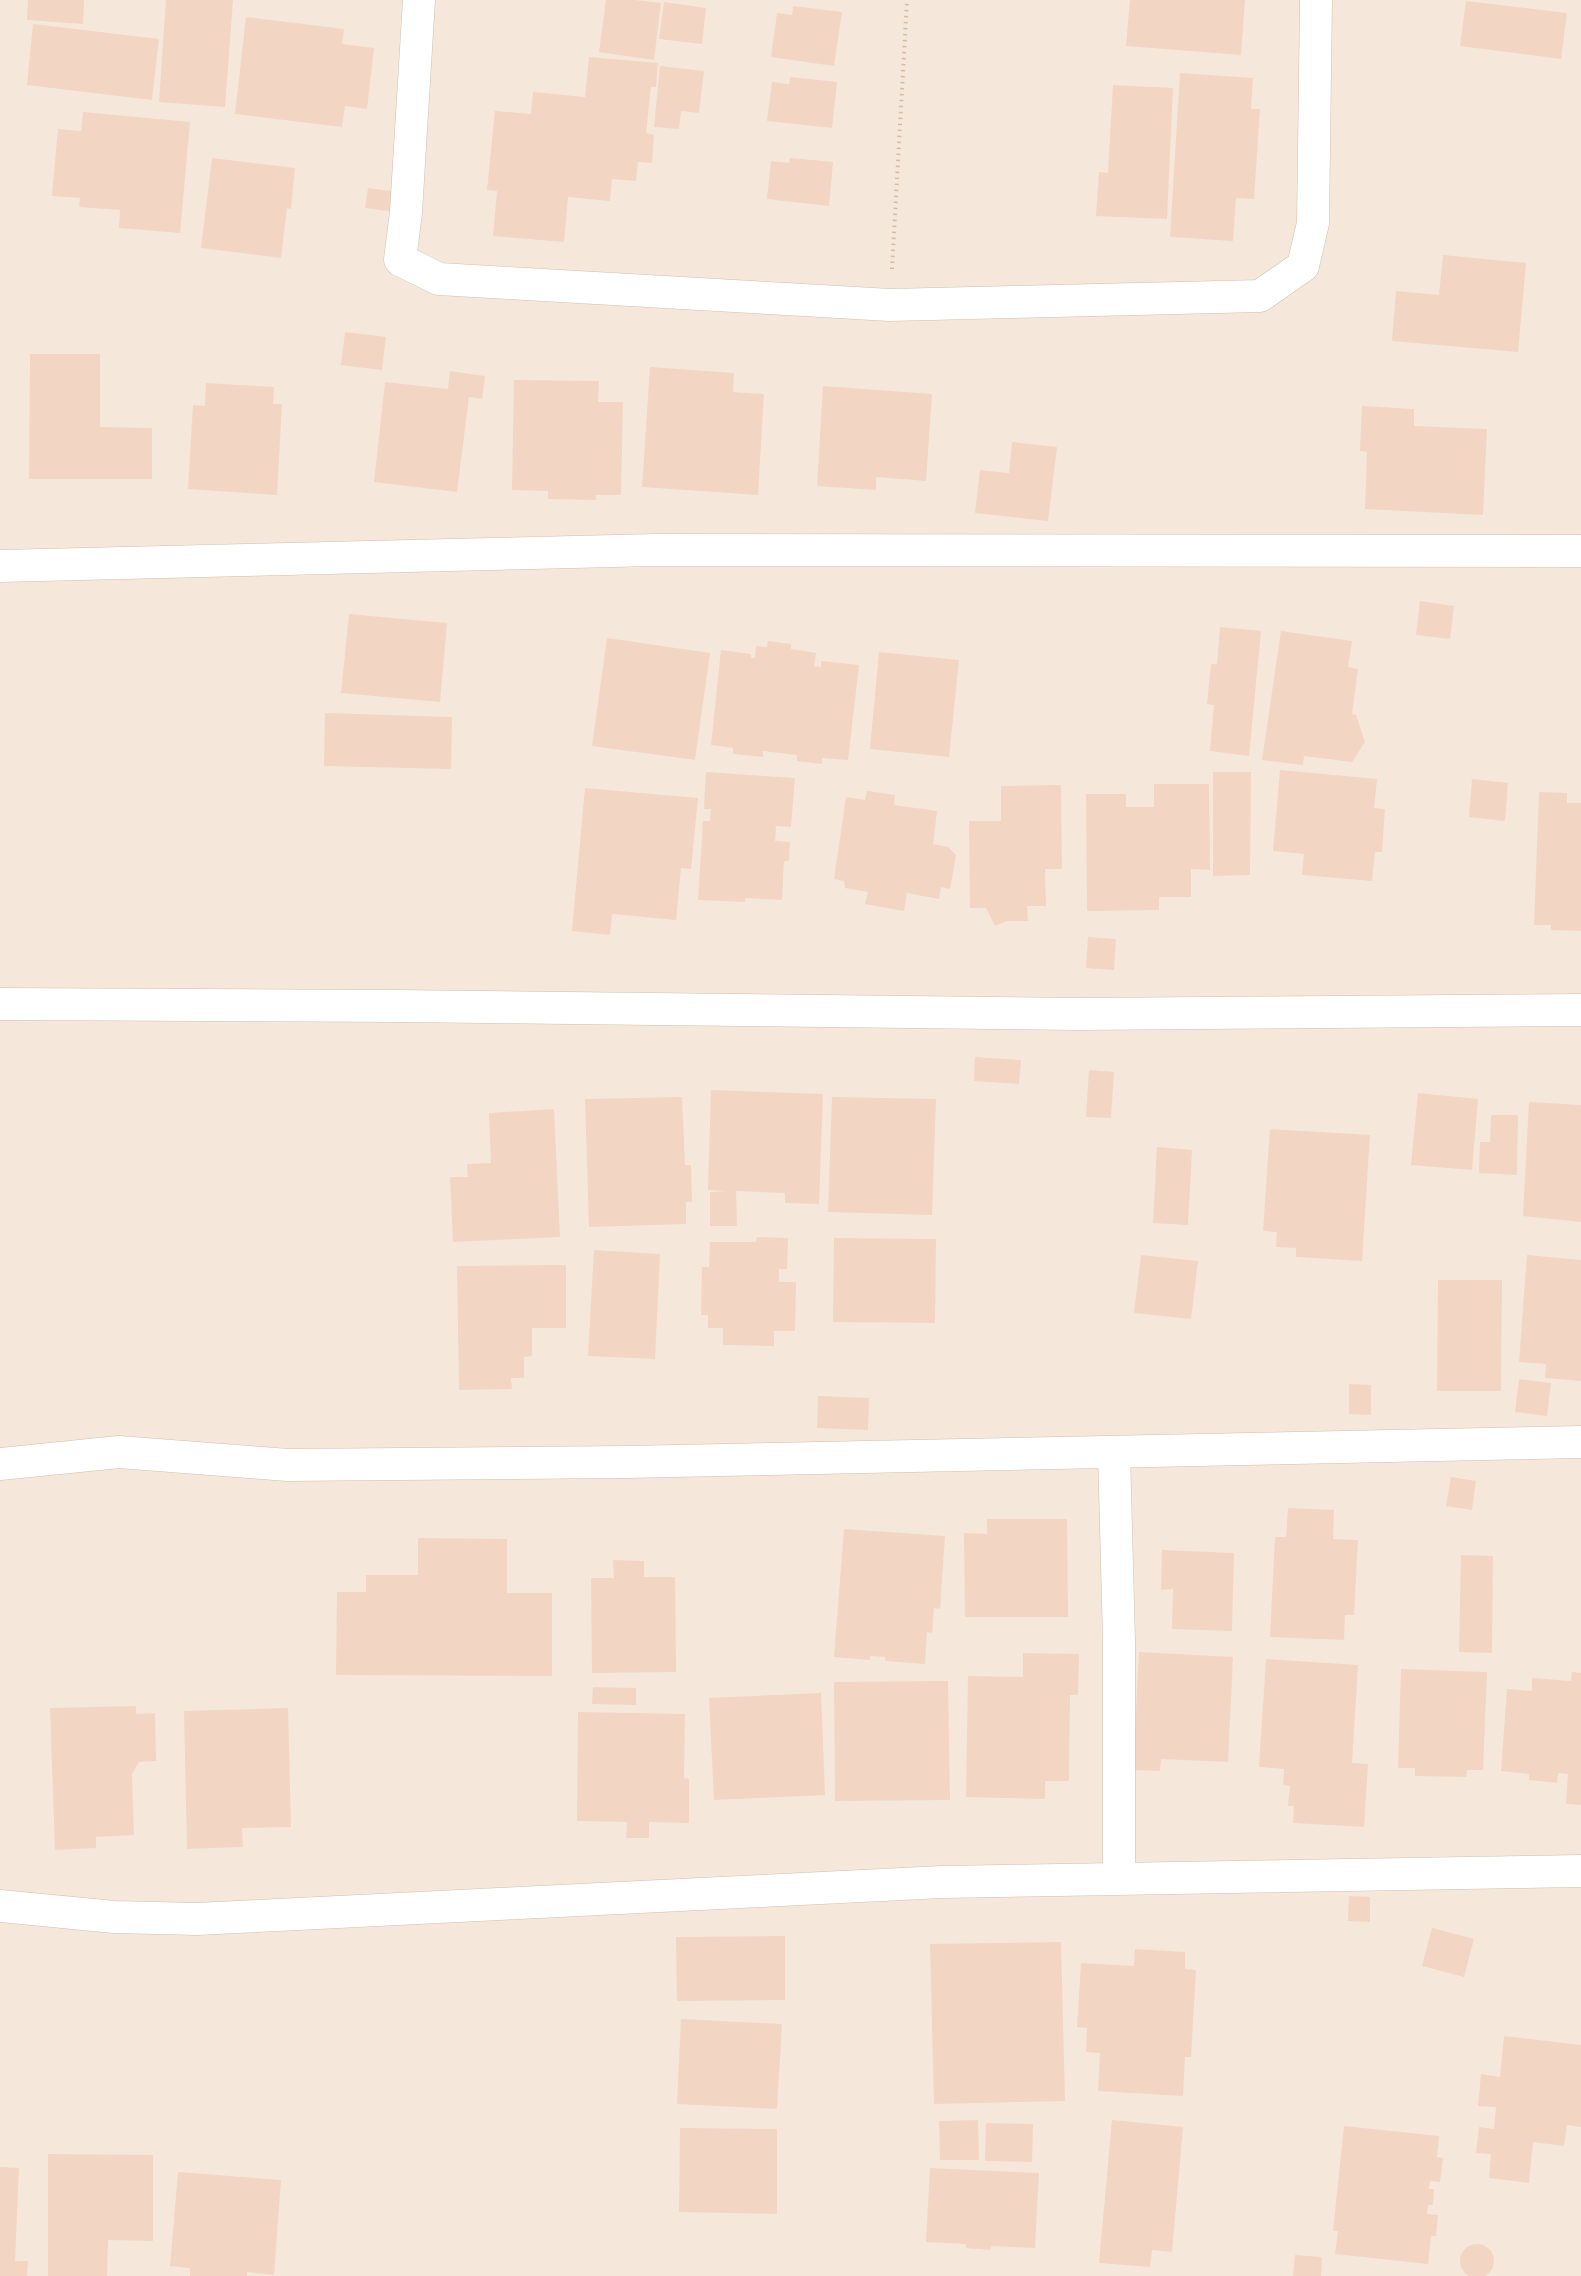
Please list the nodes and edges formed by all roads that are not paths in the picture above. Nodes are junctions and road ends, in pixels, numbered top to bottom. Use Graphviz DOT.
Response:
graph roads {
  1 [pos="419,0"];
  2 [pos="1316,0"];
  3 [pos="1581,551"];
  4 [pos="0,566"];
  5 [pos="0,1004"];
  6 [pos="1581,1010"];
  7 [pos="1581,1442"];
  8 [pos="1114,1452"];
  9 [pos="0,1464"];
  10 [pos="1581,1871"];
  11 [pos="1119,1879"];
  12 [pos="0,1906"];
  1 -- 2 [label="street"];
  3 -- 4 [label="street"];
  5 -- 6 [label="street"];
  7 -- 8 [label="street"];
  8 -- 9 [label="street"];
  8 -- 11 [label="street"];
  10 -- 11 [label="street"];
  11 -- 12 [label="street"];
}
